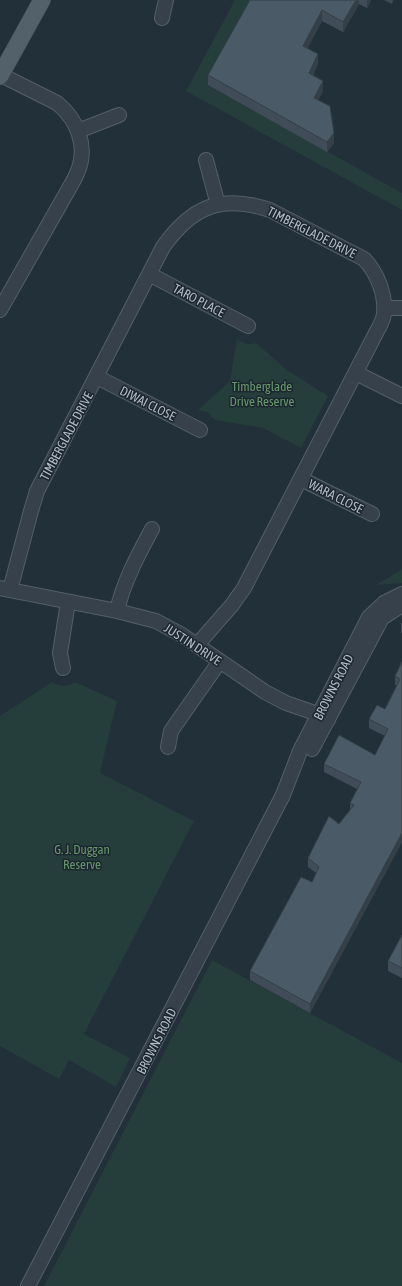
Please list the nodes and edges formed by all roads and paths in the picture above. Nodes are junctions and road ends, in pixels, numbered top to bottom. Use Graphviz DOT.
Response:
graph roads {
  1 [pos="42,0"];
  2 [pos="166,0"];
  3 [pos="162,18"];
  4 [pos="1,72"];
  5 [pos="119,115"];
  6 [pos="78,130"];
  7 [pos="206,160"];
  8 [pos="218,204"];
  9 [pos="150,274"];
  10 [pos="384,308"];
  11 [pos="402,308"];
  12 [pos="0,310"];
  13 [pos="248,326"];
  14 [pos="356,373"];
  15 [pos="97,377"];
  16 [pos="402,396"];
  17 [pos="200,430"];
  18 [pos="301,478"];
  19 [pos="372,514"];
  20 [pos="152,529"];
  21 [pos="5,589"];
  22 [pos="402,594"];
  23 [pos="68,602"];
  24 [pos="402,605"];
  25 [pos="117,611"];
  26 [pos="196,645"];
  27 [pos="220,661"];
  28 [pos="64,668"];
  29 [pos="321,722"];
  30 [pos="168,747"];
  31 [pos="28,1286"];
  1 -- 4 [label="main road"];
  2 -- 3 [label="street"];
  4 -- 6 [label="street"];
  5 -- 6 [label="street"];
  6 -- 12 [label="street"];
  7 -- 8 [label="street"];
  8 -- 9 [label="street, TIMBERGLADE DRIVE"];
  8 -- 10 [label="street, TIMBERGLADE DRIVE"];
  9 -- 13 [label="street, TARO PLACE"];
  9 -- 15 [label="street, TIMBERGLADE DRIVE"];
  10 -- 11 [label="street"];
  10 -- 14 [label="street, TIMBERGLADE DRIVE"];
  14 -- 16 [label="street"];
  14 -- 18 [label="street, TIMBERGLADE DRIVE"];
  15 -- 17 [label="street, DIWAI CLOSE"];
  15 -- 21 [label="street, TIMBERGLADE DRIVE"];
  18 -- 19 [label="street, WARA CLOSE"];
  18 -- 26 [label="street, TIMBERGLADE DRIVE"];
  20 -- 25 [label="street"];
  21 -- 23 [label="street, JUSTIN DRIVE"];
  22 -- 29 [label="street, BROWNS ROAD"];
  23 -- 25 [label="street, JUSTIN DRIVE"];
  23 -- 28 [label="street"];
  24 -- 29 [label="street, BROWNS ROAD"];
  25 -- 26 [label="street, JUSTIN DRIVE"];
  26 -- 27 [label="street, JUSTIN DRIVE"];
  27 -- 29 [label="street, JUSTIN DRIVE"];
  27 -- 30 [label="street"];
  29 -- 31 [label="street, BROWNS ROAD"];
}
